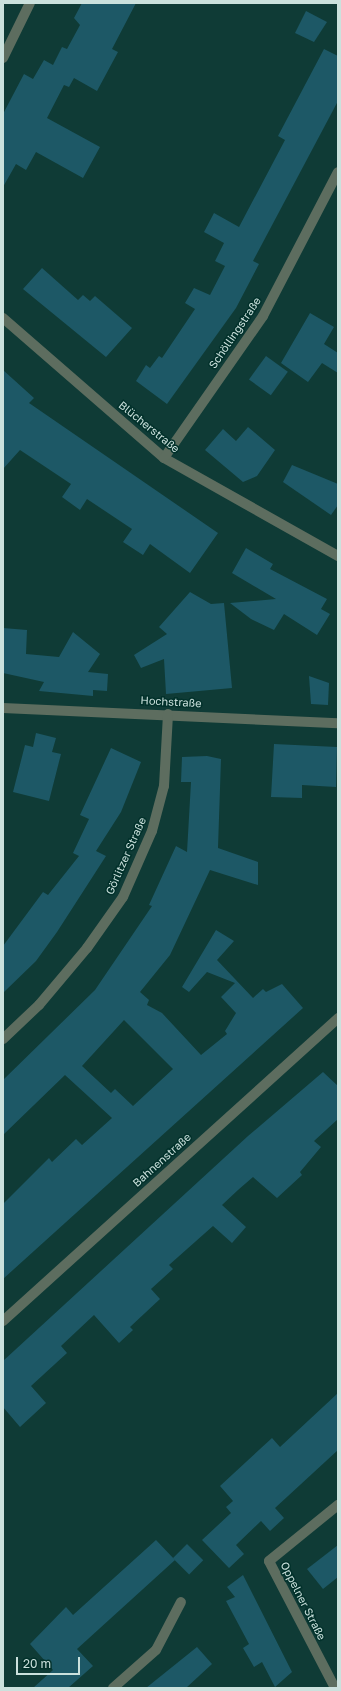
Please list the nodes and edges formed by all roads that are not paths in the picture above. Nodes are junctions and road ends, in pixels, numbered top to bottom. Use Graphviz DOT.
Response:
graph roads {
  1 [pos="30,3"];
  2 [pos="3,58"];
  3 [pos="338,172"];
  4 [pos="3,318"];
  5 [pos="164,458"];
  6 [pos="338,556"];
  7 [pos="3,708"];
  8 [pos="168,714"];
  9 [pos="338,723"];
  10 [pos="338,1018"];
  11 [pos="3,1039"];
  12 [pos="3,1321"];
  13 [pos="338,1505"];
  14 [pos="181,1602"];
  15 [pos="113,1688"];
  16 [pos="335,1688"];
  1 -- 2 [label="street"];
  3 -- 5 [label="street, Schöllingstraße"];
  4 -- 5 [label="street, Blücherstraße"];
  5 -- 6 [label="street, Blücherstraße"];
  7 -- 8 [label="street, Hochstraße"];
  8 -- 9 [label="street, Hochstraße"];
  8 -- 11 [label="street, Görlitzer Straße"];
  10 -- 12 [label="street, Bahnenstraße"];
  13 -- 16 [label="street, Oppelner Straße"];
  14 -- 15 [label="street"];
}
